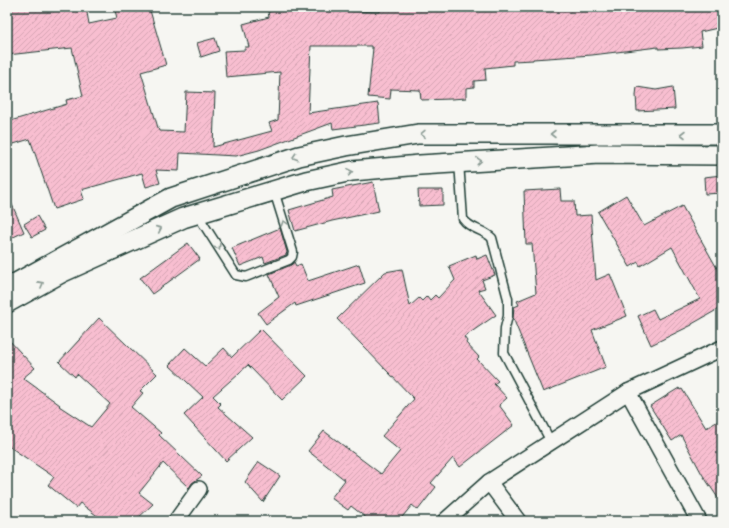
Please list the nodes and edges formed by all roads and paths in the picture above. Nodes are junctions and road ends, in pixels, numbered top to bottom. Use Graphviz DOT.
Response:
graph roads {
  1 [pos="722,134"];
  2 [pos="722,155"];
  3 [pos="458,162"];
  4 [pos="274,191"];
  5 [pos="197,214"];
  6 [pos="7,288"];
  7 [pos="7,303"];
  8 [pos="722,348"];
  9 [pos="628,392"];
  10 [pos="551,442"];
  11 [pos="490,482"];
  12 [pos="198,489"];
  13 [pos="176,521"];
  14 [pos="445,521"];
  15 [pos="518,521"];
  16 [pos="699,521"];
  1 -- 6 [label="street, one-way"];
  3 -- 2 [label="street, one-way"];
  4 -- 3 [label="street, one-way"];
  3 -- 10 [label="lane"];
  4 -- 5 [label="street"];
  5 -- 4 [label="lane, one-way"];
  7 -- 5 [label="street, one-way"];
  8 -- 9 [label="street"];
  9 -- 10 [label="street"];
  9 -- 16 [label="street"];
  10 -- 11 [label="street"];
  11 -- 14 [label="street"];
  11 -- 15 [label="street"];
  12 -- 13 [label="street"];
}
